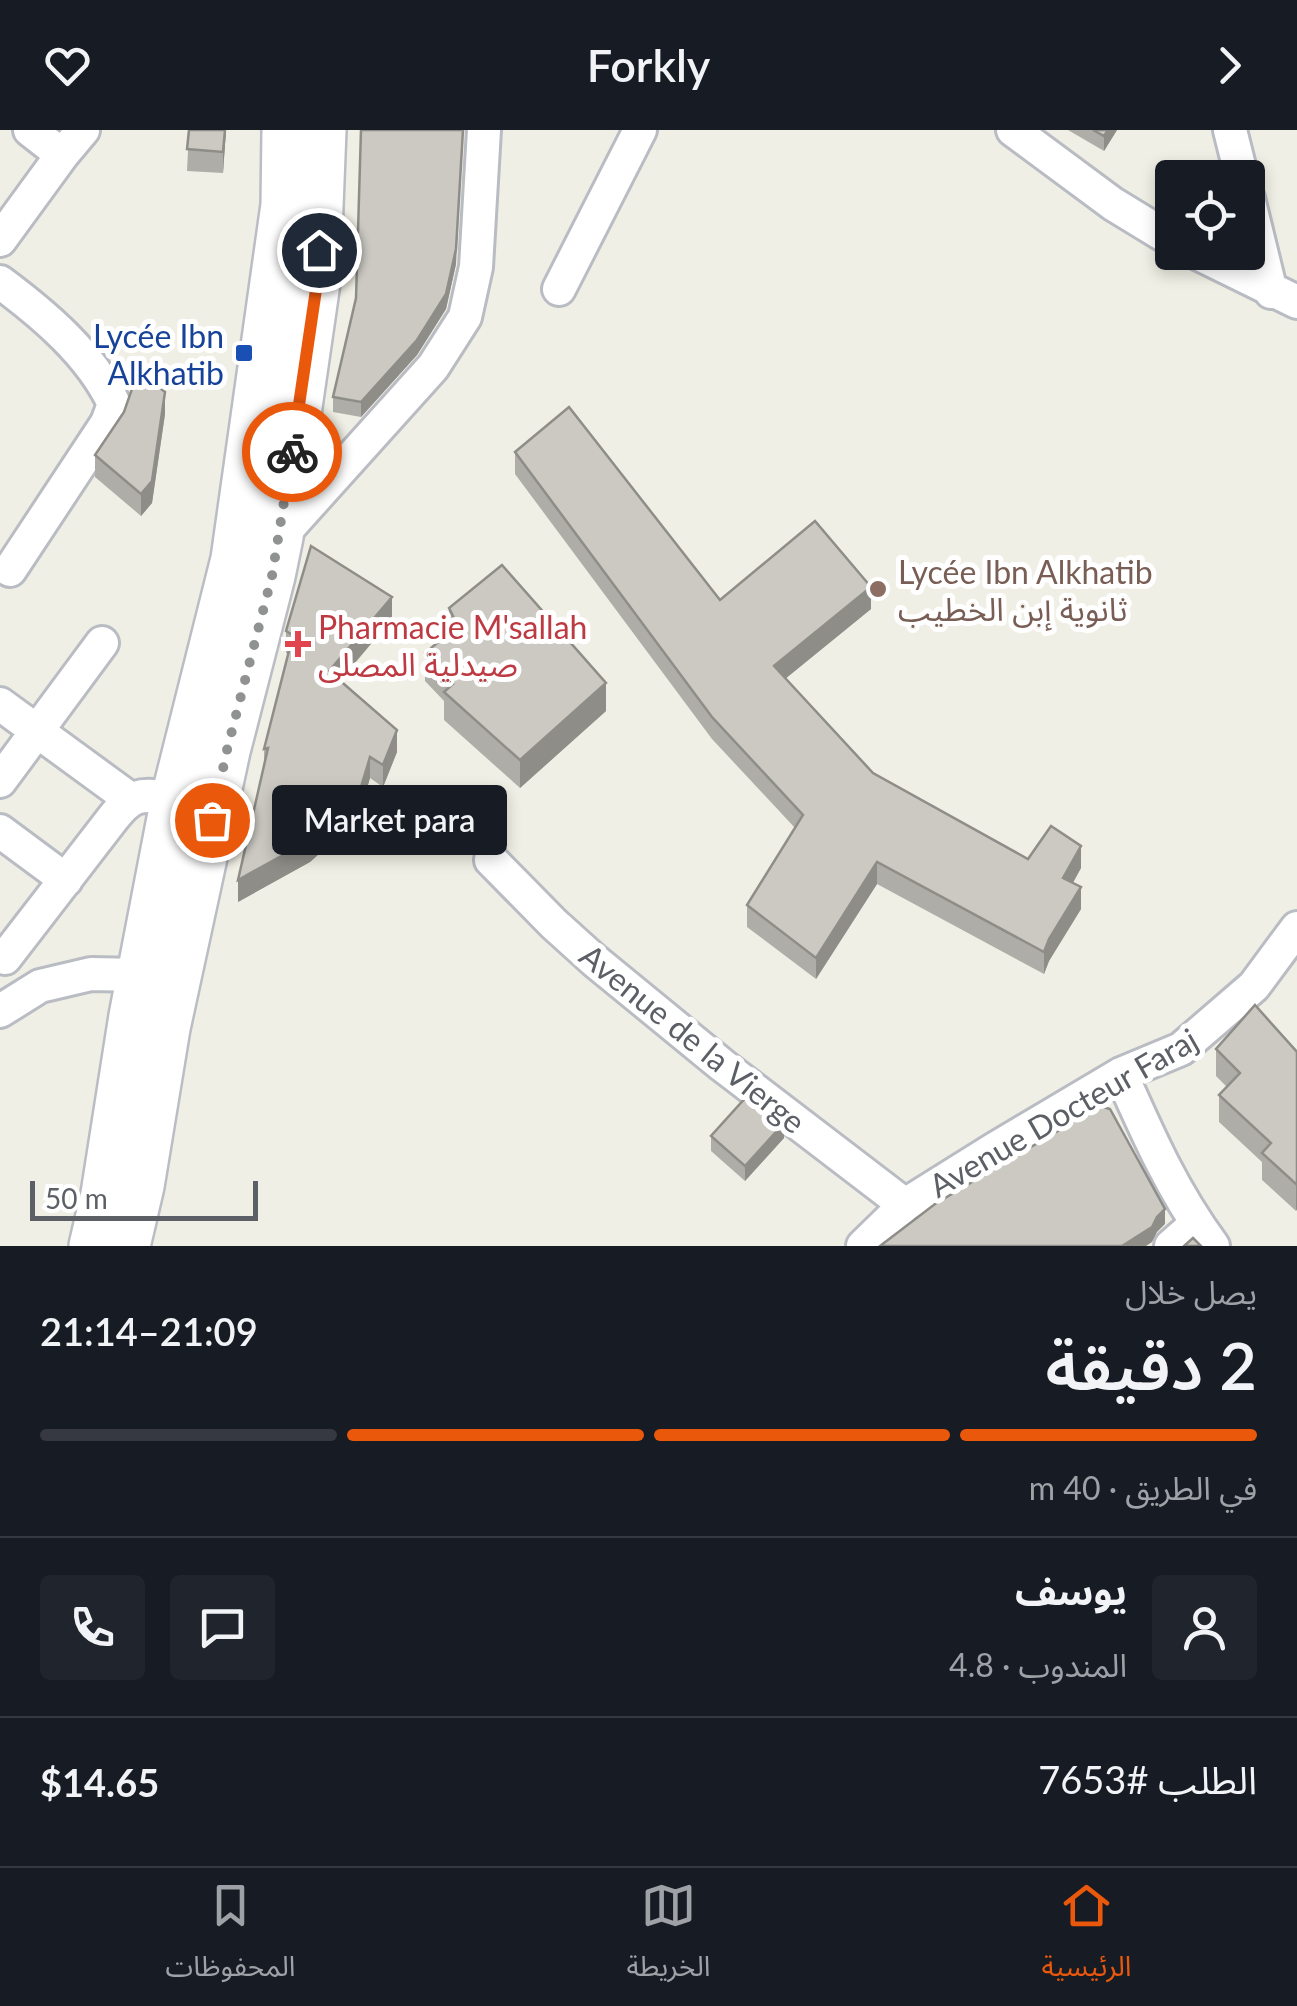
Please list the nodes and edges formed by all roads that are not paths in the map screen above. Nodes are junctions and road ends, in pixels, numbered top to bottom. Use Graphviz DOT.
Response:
graph roads {
  1 [pos="30,130"];
  2 [pos="285,130"];
  3 [pos="323,130"];
  4 [pos="484,130"];
  5 [pos="640,130"];
  6 [pos="1013,130"];
  7 [pos="1230,130"];
  8 [pos="72,142"];
  9 [pos="1238,160"];
  10 [pos="1155,230"];
  11 [pos="0,240"];
  12 [pos="1265,245"];
  13 [pos="1231,270"];
  14 [pos="0,282"];
  15 [pos="559,289"];
  16 [pos="1284,297"];
  17 [pos="280,537"];
  18 [pos="10,570"];
  19 [pos="102,643"];
  20 [pos="0,704"];
  21 [pos="37,730"];
  22 [pos="0,780"];
  23 [pos="152,798"];
  24 [pos="0,832"];
  25 [pos="491,860"];
  26 [pos="66,880"];
  27 [pos="1297,928"];
  28 [pos="2,956"];
  29 [pos="140,975"];
  30 [pos="40,986"];
  31 [pos="0,1011"];
  32 [pos="1121,1074"];
  33 [pos="905,1205"];
  34 [pos="1204,1235"];
  35 [pos="92,1246"];
  36 [pos="127,1246"];
  37 [pos="862,1246"];
  38 [pos="1170,1246"];
  1 -- 8 [label="street"];
  2 -- 23 [label="main road"];
  3 -- 17 [label="main road"];
  4 -- 17 [label="street"];
  5 -- 15 [label="street"];
  6 -- 10 [label="street"];
  7 -- 9 [label="street"];
  8 -- 11 [label="street"];
  12 -- 16 [label="street"];
  13 -- 16 [label="street"];
  14 -- 18 [label="street"];
  17 -- 36 [label="main road"];
  19 -- 21 [label="street"];
  20 -- 21 [label="street"];
  21 -- 22 [label="street"];
  21 -- 23 [label="street"];
  23 -- 26 [label="street"];
  23 -- 29 [label="main road"];
  24 -- 26 [label="street"];
  25 -- 33 [label="street, Avenue de la Vierge"];
  26 -- 28 [label="street"];
  27 -- 32 [label="street, Avenue Docteur Faraj"];
  28 -- 30 [label="street"];
  29 -- 30 [label="street"];
  29 -- 35 [label="main road"];
  30 -- 31 [label="street"];
  32 -- 33 [label="street, Avenue Docteur Faraj"];
  32 -- 34 [label="street"];
  33 -- 37 [label="street, Avenue Docteur Faraj"];
  34 -- 38 [label="street"];
}
